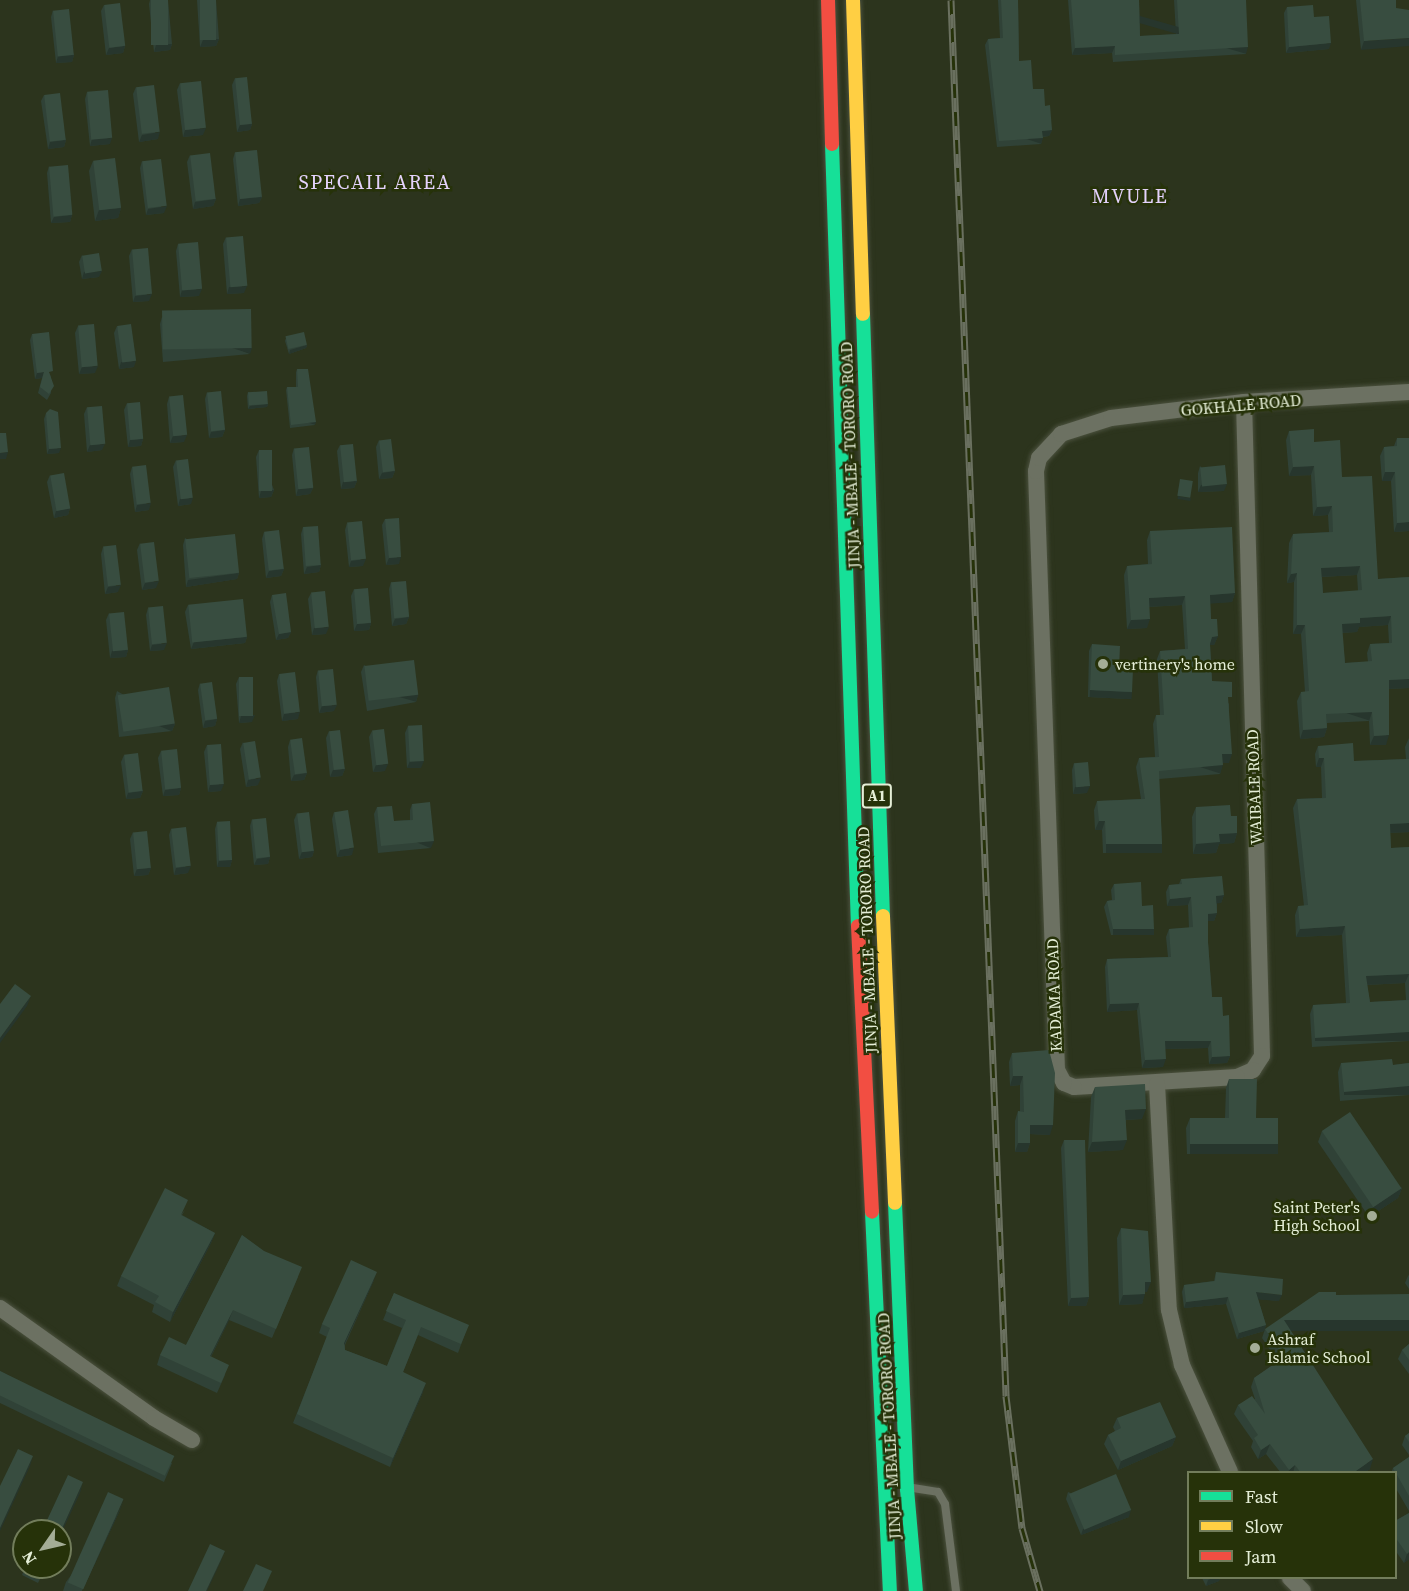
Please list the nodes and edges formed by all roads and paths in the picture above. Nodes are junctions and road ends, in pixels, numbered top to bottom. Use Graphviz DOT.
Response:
graph roads {
  1 [pos="828,0"];
  2 [pos="853,0"];
  3 [pos="1409,392"];
  4 [pos="1244,402"];
  5 [pos="1075,428"];
  6 [pos="1157,1084"];
  7 [pos="0,1308"];
  8 [pos="192,1440"];
  9 [pos="1229,1471"];
  10 [pos="907,1489"];
  11 [pos="1291,1579"];
  12 [pos="891,1591"];
  13 [pos="916,1591"];
  14 [pos="956,1591"];
  15 [pos="1303,1591"];
  1 -- 12 [label="highway, JINJA - MBALE - TORORO ROAD / A1"];
  2 -- 10 [label="highway, JINJA - MBALE - TORORO ROAD / A1"];
  3 -- 4 [label="street, GOKHALE ROAD"];
  4 -- 5 [label="street, GOKHALE ROAD"];
  4 -- 6 [label="street, WAIBALE ROAD"];
  5 -- 6 [label="street, KADAMA ROAD"];
  6 -- 9 [label="street"];
  7 -- 8 [label="street"];
  10 -- 13 [label="highway, JINJA - MBALE - TORORO ROAD / A1"];
  10 -- 14 [label="lane"];
  11 -- 15 [label="street"];
}
